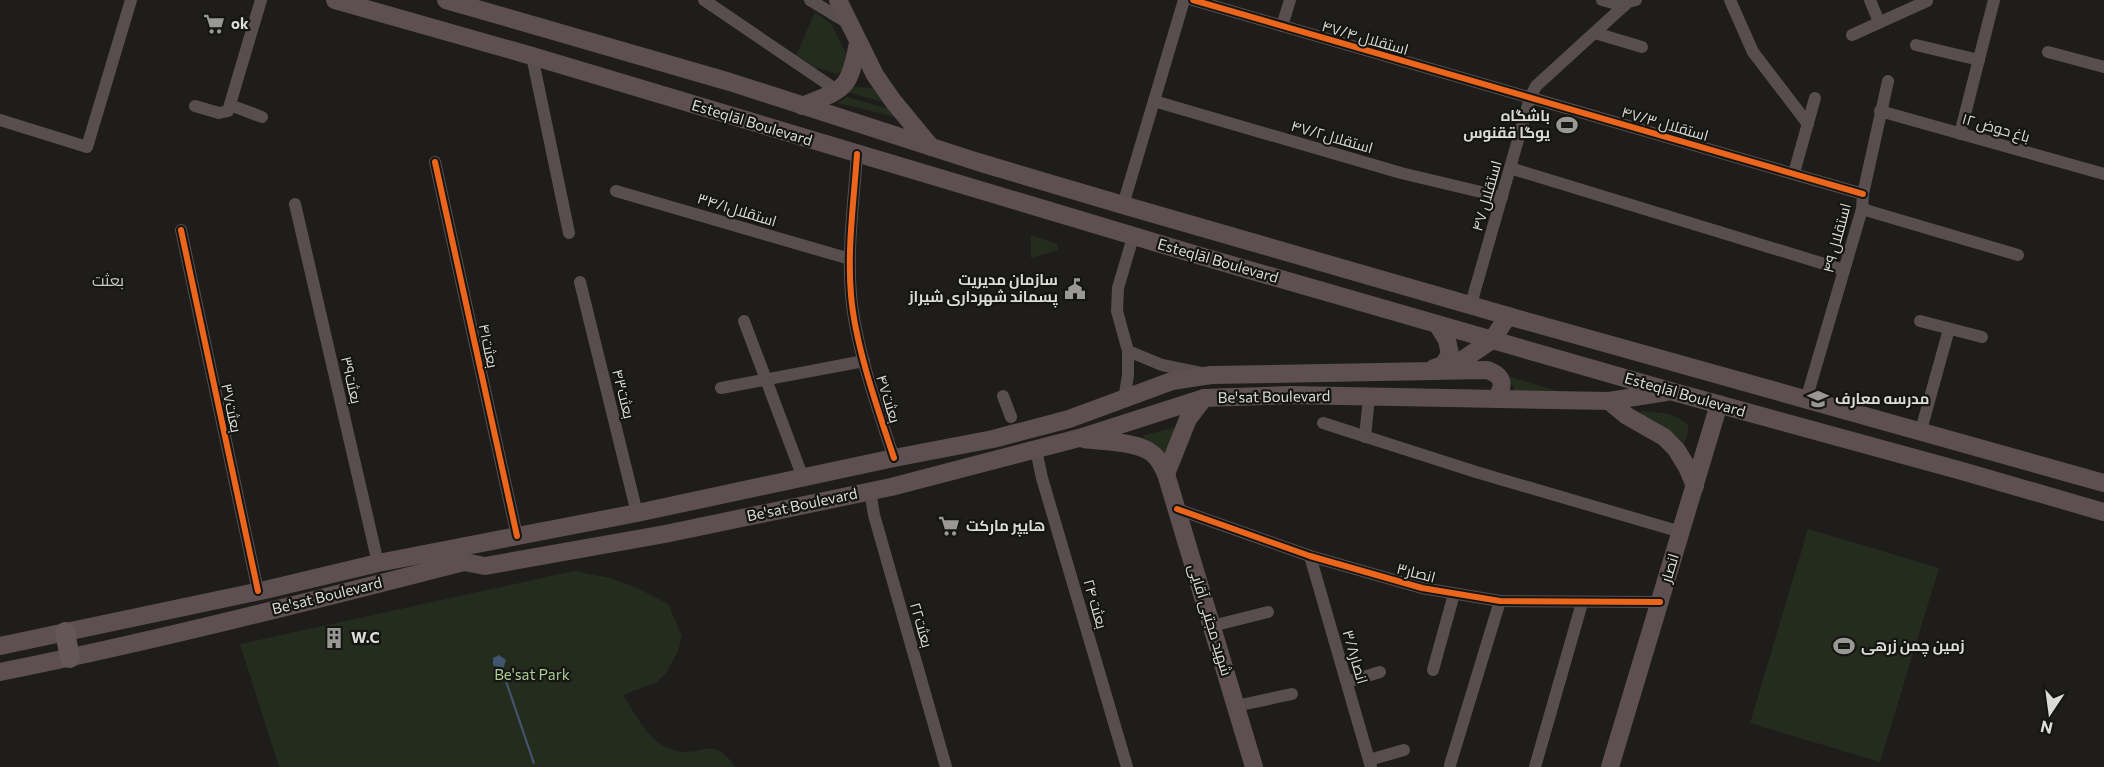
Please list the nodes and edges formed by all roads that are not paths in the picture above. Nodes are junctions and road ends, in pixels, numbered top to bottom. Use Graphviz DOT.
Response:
graph roads {
  1 [pos="131,0"];
  2 [pos="261,0"];
  3 [pos="335,0"];
  4 [pos="446,0"];
  5 [pos="704,0"];
  6 [pos="810,0"];
  7 [pos="838,0"];
  8 [pos="1184,0"];
  9 [pos="1193,0"];
  10 [pos="1290,0"];
  11 [pos="1602,0"];
  12 [pos="1730,0"];
  13 [pos="1870,0"];
  14 [pos="1994,0"];
  15 [pos="1927,1"];
  16 [pos="1629,2"];
  17 [pos="1879,22"];
  18 [pos="848,23"];
  19 [pos="1282,26"];
  20 [pos="1595,33"];
  21 [pos="1852,35"];
  22 [pos="858,43"];
  23 [pos="1916,45"];
  24 [pos="610,47"];
  25 [pos="1642,47"];
  26 [pos="2048,52"];
  27 [pos="532,56"];
  28 [pos="1979,60"];
  29 [pos="2104,67"];
  30 [pos="598,76"];
  31 [pos="1888,81"];
  32 [pos="838,91"];
  33 [pos="1530,98"];
  34 [pos="1815,98"];
  35 [pos="1154,101"];
  36 [pos="230,105"];
  37 [pos="195,106"];
  38 [pos="802,106"];
  39 [pos="1880,111"];
  40 [pos="262,117"];
  41 [pos="0,120"];
  42 [pos="1808,124"];
  43 [pos="1960,134"];
  44 [pos="931,147"];
  45 [pos="857,154"];
  46 [pos="435,162"];
  47 [pos="1510,168"];
  48 [pos="1794,173"];
  49 [pos="2104,174"];
  50 [pos="1023,175"];
  51 [pos="616,191"];
  52 [pos="1863,194"];
  53 [pos="1502,197"];
  54 [pos="1016,202"];
  55 [pos="295,204"];
  56 [pos="1123,205"];
  57 [pos="1862,209"];
  58 [pos="181,230"];
  59 [pos="569,233"];
  60 [pos="1133,237"];
  61 [pos="2018,255"];
  62 [pos="850,259"];
  63 [pos="1844,270"];
  64 [pos="580,282"];
  65 [pos="1471,304"];
  66 [pos="1508,316"];
  67 [pos="744,321"];
  68 [pos="1920,321"];
  69 [pos="1437,324"];
  70 [pos="1949,329"];
  71 [pos="1982,337"];
  72 [pos="1492,340"];
  73 [pos="1128,351"];
  74 [pos="864,361"];
  75 [pos="1449,369"];
  76 [pos="1425,372"];
  77 [pos="1211,375"];
  78 [pos="765,379"];
  79 [pos="721,388"];
  80 [pos="1670,391"];
  81 [pos="1003,396"];
  82 [pos="1369,397"];
  83 [pos="1204,398"];
  84 [pos="1496,399"];
  85 [pos="1124,400"];
  86 [pos="1806,400"];
  87 [pos="1610,401"];
  88 [pos="1719,404"];
  89 [pos="1011,417"];
  90 [pos="1323,423"];
  91 [pos="1921,430"];
  92 [pos="1365,437"];
  93 [pos="1079,438"];
  94 [pos="1969,445"];
  95 [pos="1036,450"];
  96 [pos="894,458"];
  97 [pos="1962,471"];
  98 [pos="1166,474"];
  99 [pos="803,478"];
  100 [pos="2104,483"];
  101 [pos="1695,486"];
  102 [pos="870,491"];
  103 [pos="1177,509"];
  104 [pos="2104,512"];
  105 [pos="637,513"];
  106 [pos="1681,532"];
  107 [pos="517,536"];
  108 [pos="1310,556"];
  109 [pos="378,563"];
  110 [pos="258,591"];
  111 [pos="1455,594"];
  112 [pos="1500,601"];
  113 [pos="1660,602"];
  114 [pos="1582,603"];
  115 [pos="1268,612"];
  116 [pos="1212,626"];
  117 [pos="66,632"];
  118 [pos="0,646"];
  119 [pos="70,658"];
  120 [pos="1433,670"];
  121 [pos="0,672"];
  122 [pos="1380,672"];
  123 [pos="1347,682"];
  124 [pos="1292,694"];
  125 [pos="1236,706"];
  126 [pos="1404,750"];
  127 [pos="1370,764"];
  128 [pos="1450,765"];
  129 [pos="946,767"];
  130 [pos="1127,767"];
  131 [pos="1254,767"];
  132 [pos="1535,767"];
  133 [pos="1610,767"];
  1 -- 41 [label="street"];
  2 -- 36 [label="street"];
  3 -- 27 [label="main road, Esteqlāl Boulevard"];
  4 -- 24 [label="main road, Esteqlāl Boulevard"];
  5 -- 32 [label="street"];
  6 -- 18 [label="street"];
  7 -- 18 [label="main road"];
  8 -- 35 [label="street"];
  9 -- 19 [label="street, ۴۷/۴ استقلال"];
  10 -- 19 [label="street"];
  11 -- 16 [label="street"];
  12 -- 42 [label="street"];
  13 -- 17 [label="street"];
  14 -- 28 [label="street"];
  15 -- 17 [label="street"];
  16 -- 20 [label="street, ۴۷ استقلال"];
  17 -- 21 [label="street"];
  18 -- 22 [label="main road"];
  19 -- 33 [label="street, ۴۷/۴ استقلال"];
  20 -- 25 [label="street"];
  20 -- 33 [label="street, ۴۷ استقلال"];
  22 -- 32 [label="main road"];
  22 -- 44 [label="main road"];
  23 -- 28 [label="street"];
  24 -- 30 [label="main road"];
  24 -- 38 [label="main road, Esteqlāl Boulevard"];
  26 -- 29 [label="street"];
  27 -- 30 [label="main road, Esteqlāl Boulevard"];
  27 -- 59 [label="street"];
  28 -- 43 [label="street"];
  30 -- 45 [label="main road, Esteqlāl Boulevard"];
  31 -- 39 [label="street, ۴۹ استقلال"];
  32 -- 38 [label="main road"];
  33 -- 47 [label="street, ۴۷ استقلال"];
  33 -- 48 [label="street, ۴۷/۳ استقلال"];
  34 -- 42 [label="street"];
  35 -- 53 [label="street, استقلال۴۷/۲"];
  35 -- 56 [label="street"];
  36 -- 37 [label="street"];
  36 -- 40 [label="street"];
  38 -- 44 [label="main road, Esteqlāl Boulevard"];
  39 -- 43 [label="street, ۱۲ باغ حوض"];
  39 -- 52 [label="street, ۴۹ استقلال"];
  42 -- 48 [label="street"];
  43 -- 49 [label="street, ۱۲ باغ حوض"];
  44 -- 50 [label="main road, Esteqlāl Boulevard"];
  45 -- 54 [label="main road, Esteqlāl Boulevard"];
  45 -- 62 [label="street, بعثت۴۷"];
  46 -- 107 [label="street, بعثت۴۱"];
  47 -- 53 [label="street, ۴۷ استقلال"];
  47 -- 63 [label="street"];
  48 -- 52 [label="street, ۴۷/۳ استقلال"];
  50 -- 54 [label="main road"];
  50 -- 56 [label="main road, Esteqlāl Boulevard"];
  51 -- 62 [label="street, استقلال۳۴/۱"];
  52 -- 57 [label="street, ۴۹ استقلال"];
  53 -- 65 [label="street, ۴۷ استقلال"];
  54 -- 60 [label="main road, Esteqlāl Boulevard"];
  55 -- 109 [label="street, بعثت۳۹"];
  56 -- 65 [label="main road, Esteqlāl Boulevard"];
  57 -- 61 [label="street"];
  57 -- 63 [label="street, ۴۹ استقلال"];
  58 -- 110 [label="street, بعثت۳۷"];
  60 -- 69 [label="main road, Esteqlāl Boulevard"];
  60 -- 73 [label="street"];
  62 -- 74 [label="street, بعثت۴۷"];
  63 -- 86 [label="street, ۴۹ استقلال"];
  64 -- 105 [label="street, بعثت۴۳"];
  65 -- 66 [label="main road, Esteqlāl Boulevard"];
  66 -- 72 [label="main road"];
  66 -- 86 [label="main road, Esteqlāl Boulevard"];
  67 -- 78 [label="street"];
  68 -- 70 [label="street"];
  69 -- 72 [label="main road, Esteqlāl Boulevard"];
  69 -- 76 [label="main road"];
  70 -- 71 [label="street"];
  70 -- 91 [label="street"];
  72 -- 75 [label="main road"];
  72 -- 80 [label="main road, Esteqlāl Boulevard"];
  73 -- 77 [label="street"];
  73 -- 85 [label="street"];
  74 -- 78 [label="street"];
  74 -- 96 [label="street, بعثت۴۷"];
  75 -- 76 [label="main road, Be'sat Boulevard"];
  75 -- 84 [label="main road, Be'sat Boulevard"];
  76 -- 77 [label="main road, Be'sat Boulevard"];
  77 -- 85 [label="main road, Be'sat Boulevard"];
  78 -- 79 [label="street"];
  78 -- 99 [label="street"];
  80 -- 87 [label="main road, Be'sat Boulevard"];
  80 -- 88 [label="main road, Esteqlāl Boulevard"];
  81 -- 89 [label="street"];
  82 -- 83 [label="main road, Be'sat Boulevard"];
  82 -- 84 [label="main road, Be'sat Boulevard"];
  82 -- 92 [label="street"];
  83 -- 93 [label="main road, Be'sat Boulevard"];
  83 -- 98 [label="main road"];
  84 -- 87 [label="main road, Be'sat Boulevard"];
  85 -- 96 [label="main road, Be'sat Boulevard"];
  86 -- 91 [label="main road, Esteqlāl Boulevard"];
  87 -- 101 [label="main road"];
  88 -- 97 [label="main road, Esteqlāl Boulevard"];
  88 -- 101 [label="main road, انصار"];
  90 -- 92 [label="street"];
  91 -- 94 [label="main road, Esteqlāl Boulevard"];
  92 -- 106 [label="street"];
  93 -- 95 [label="main road, Be'sat Boulevard"];
  93 -- 98 [label="main road, شهید مجتبی آقایی"];
  94 -- 97 [label="main road"];
  94 -- 100 [label="main road, Esteqlāl Boulevard"];
  95 -- 102 [label="main road, Be'sat Boulevard"];
  95 -- 130 [label="street, بعثت ۲۴"];
  96 -- 99 [label="main road, Be'sat Boulevard"];
  97 -- 104 [label="main road, Esteqlāl Boulevard"];
  98 -- 103 [label="main road, شهید مجتبی آقایی"];
  99 -- 105 [label="main road, Be'sat Boulevard"];
  101 -- 106 [label="main road, انصار"];
  102 -- 119 [label="main road, Be'sat Boulevard"];
  102 -- 129 [label="street, بعثت۲۲"];
  103 -- 108 [label="street, انصار۳"];
  103 -- 116 [label="main road, شهید مجتبی آقایی"];
  105 -- 107 [label="main road, Be'sat Boulevard"];
  106 -- 113 [label="main road, انصار"];
  107 -- 109 [label="main road, Be'sat Boulevard"];
  108 -- 111 [label="street, انصار۳"];
  108 -- 123 [label="street, انصار۳/۸"];
  109 -- 110 [label="main road, Be'sat Boulevard"];
  110 -- 117 [label="main road, Be'sat Boulevard"];
  111 -- 112 [label="street, انصار۳"];
  111 -- 120 [label="street"];
  112 -- 114 [label="street, انصار۳"];
  112 -- 128 [label="street"];
  113 -- 114 [label="street, انصار۳"];
  113 -- 133 [label="main road, انصار"];
  114 -- 132 [label="street"];
  115 -- 116 [label="street"];
  116 -- 125 [label="main road, شهید مجتبی آقایی"];
  117 -- 118 [label="main road, Be'sat Boulevard"];
  117 -- 119 [label="main road"];
  119 -- 121 [label="main road, Be'sat Boulevard"];
  122 -- 123 [label="street"];
  123 -- 127 [label="street, انصار۳/۸"];
  124 -- 125 [label="street"];
  125 -- 131 [label="main road, شهید مجتبی آقایی"];
  126 -- 127 [label="street"];
}
